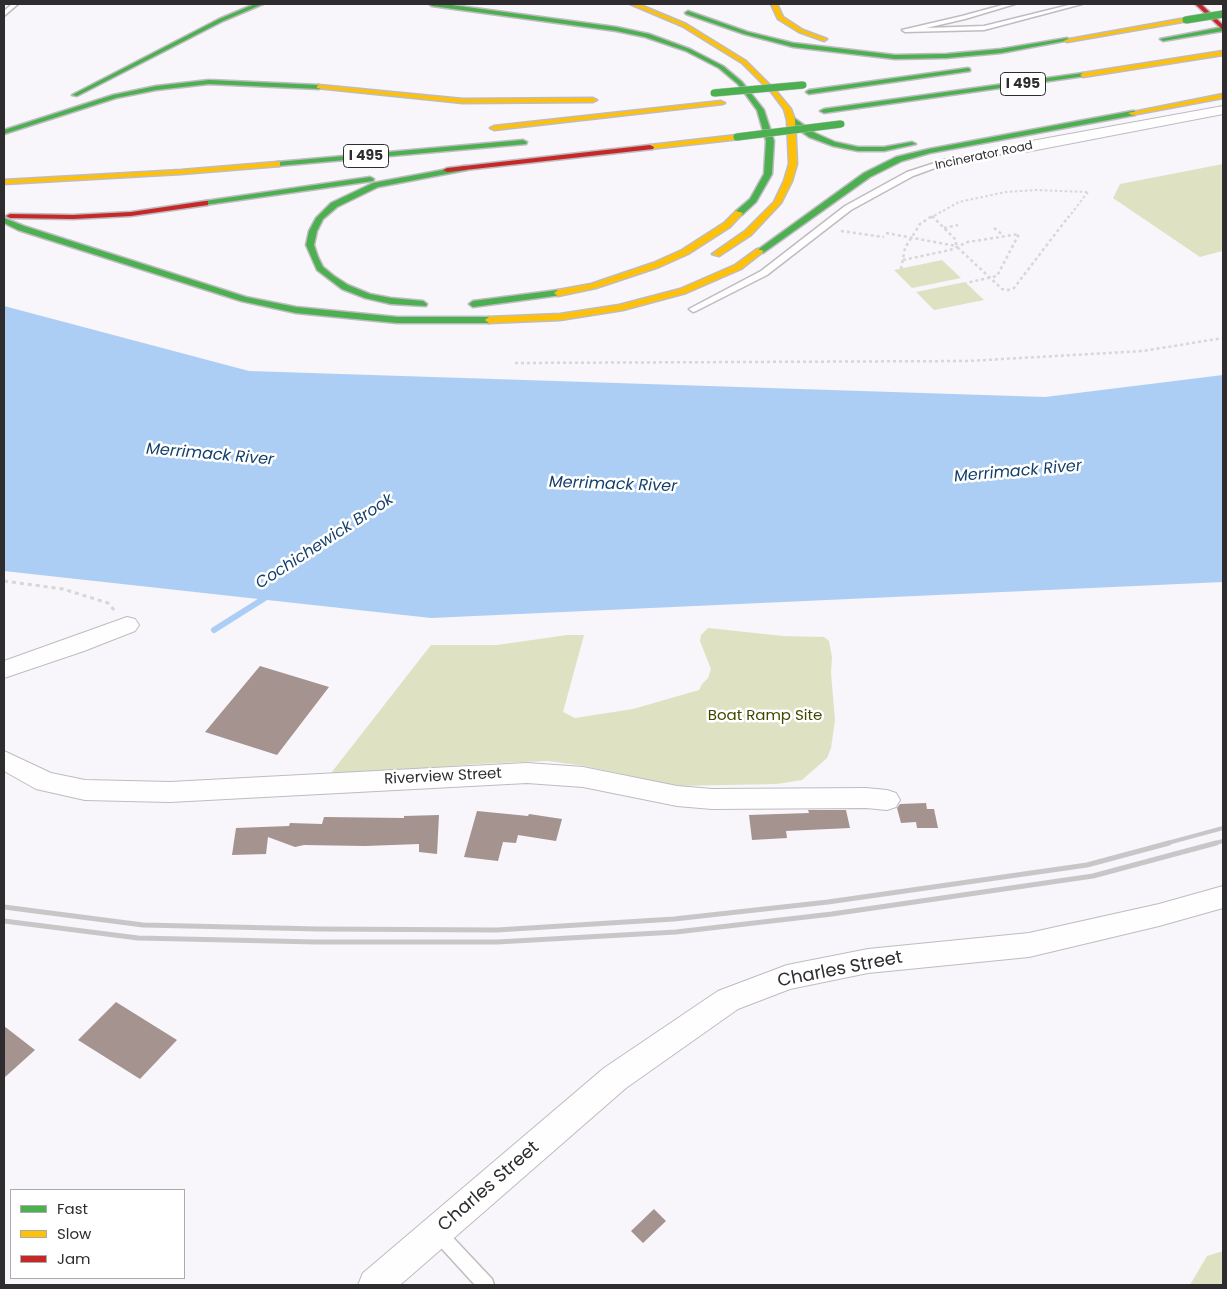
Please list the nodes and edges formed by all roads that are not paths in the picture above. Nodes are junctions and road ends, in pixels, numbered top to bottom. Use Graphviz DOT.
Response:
graph roads {
  1 [pos="16,4"];
  2 [pos="260,4"];
  3 [pos="432,4"];
  4 [pos="633,4"];
  5 [pos="774,4"];
  6 [pos="1012,4"];
  7 [pos="1079,4"];
  8 [pos="1198,4"];
  9 [pos="671,7"];
  10 [pos="4,14"];
  11 [pos="1223,14"];
  12 [pos="202,16"];
  13 [pos="963,18"];
  14 [pos="1186,20"];
  15 [pos="984,28"];
  16 [pos="1223,29"];
  17 [pos="1147,42"];
  18 [pos="170,46"];
  19 [pos="1222,56"];
  20 [pos="983,68"];
  21 [pos="1223,87"];
  22 [pos="806,89"];
  23 [pos="1069,89"];
  24 [pos="684,95"];
  25 [pos="1223,96"];
  26 [pos="609,100"];
  27 [pos="1223,110"];
  28 [pos="751,119"];
  29 [pos="791,120"];
  30 [pos="846,123"];
  31 [pos="482,129"];
  32 [pos="4,131"];
  33 [pos="537,141"];
  34 [pos="1026,147"];
  35 [pos="464,168"];
  36 [pos="4,182"];
  37 [pos="4,218"];
  38 [pos="705,260"];
  39 [pos="597,299"];
  40 [pos="437,304"];
  41 [pos="465,304"];
  42 [pos="693,309"];
  43 [pos="483,318"];
  44 [pos="127,624"];
  45 [pos="4,670"];
  46 [pos="4,760"];
  47 [pos="887,800"];
  48 [pos="1223,897"];
  49 [pos="437,1232"];
  50 [pos="374,1285"];
  51 [pos="486,1285"];
  1 -- 10 [label="lane"];
  2 -- 18 [label="main road"];
  3 -- 41 [label="main road"];
  4 -- 29 [label="main road"];
  5 -- 14 [label="main road"];
  6 -- 13 [label="lane"];
  7 -- 15 [label="lane"];
  8 -- 16 [label="main road"];
  9 -- 14 [label="main road"];
  11 -- 14 [label="main road, bridge"];
  12 -- 18 [label="main road"];
  13 -- 15 [label="lane"];
  13 -- 15 [label="lane"];
  16 -- 17 [label="main road"];
  18 -- 32 [label="main road"];
  19 -- 23 [label="main road"];
  19 -- 28 [label="main road, I 495"];
  20 -- 22 [label="main road, I 495"];
  21 -- 29 [label="main road"];
  22 -- 24 [label="main road, bridge"];
  22 -- 31 [label="main road, I 495"];
  25 -- 43 [label="main road"];
  26 -- 32 [label="main road"];
  27 -- 34 [label="street, Incinerator Road"];
  29 -- 38 [label="main road"];
  30 -- 35 [label="main road, bridge"];
  33 -- 36 [label="main road, I 495"];
  34 -- 42 [label="lane, Incinerator Road"];
  35 -- 37 [label="main road"];
  35 -- 40 [label="main road"];
  37 -- 43 [label="main road"];
  39 -- 43 [label="main road"];
  44 -- 45 [label="street"];
  46 -- 47 [label="street, Riverview Street"];
  48 -- 49 [label="street, Charles Street"];
  49 -- 50 [label="street, Charles Street"];
  49 -- 51 [label="lane"];
}
